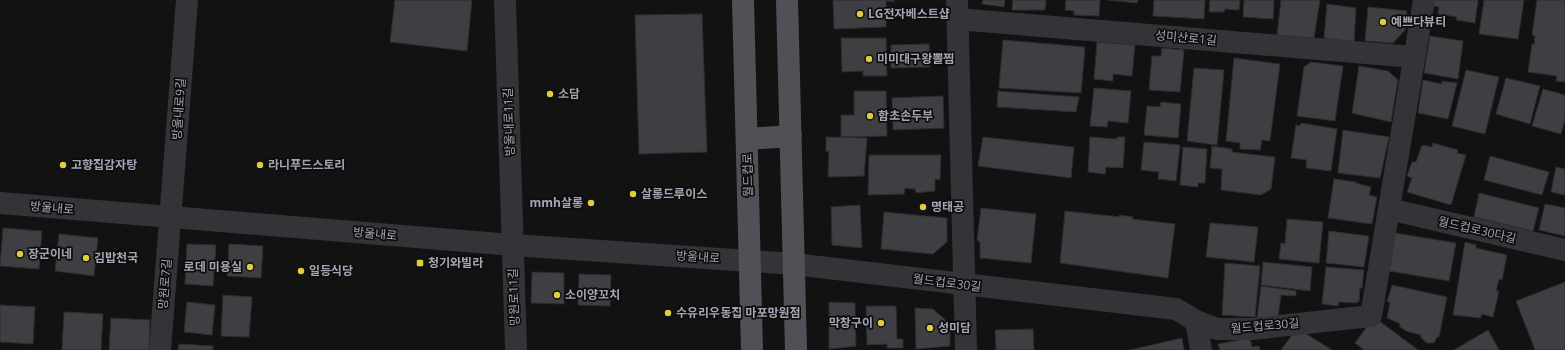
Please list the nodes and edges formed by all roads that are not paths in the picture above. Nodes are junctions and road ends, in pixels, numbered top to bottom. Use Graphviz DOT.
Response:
graph roads {
  1 [pos="187,0"];
  2 [pos="505,0"];
  3 [pos="743,0"];
  4 [pos="787,0"];
  5 [pos="1424,0"];
  6 [pos="957,9"];
  7 [pos="1414,57"];
  8 [pos="791,136"];
  9 [pos="747,139"];
  10 [pos="0,203"];
  11 [pos="1389,209"];
  12 [pos="171,218"];
  13 [pos="513,245"];
  14 [pos="1565,250"];
  15 [pos="750,261"];
  16 [pos="794,264"];
  17 [pos="964,285"];
  18 [pos="1196,321"];
  19 [pos="160,350"];
  20 [pos="516,350"];
  21 [pos="752,350"];
  22 [pos="796,350"];
  23 [pos="966,350"];
  24 [pos="1202,350"];
  1 -- 12 [label="street, 방울내로9길"];
  2 -- 13 [label="street, 방울내로11길"];
  3 -- 9 [label="main road, 월드컵로"];
  4 -- 8 [label="main road"];
  5 -- 7 [label="street, 월드컵로30길"];
  6 -- 7 [label="street, 성미산로1길"];
  6 -- 17 [label="street, 성미산로1길"];
  7 -- 11 [label="street, 월드컵로30길"];
  8 -- 9 [label="main road"];
  8 -- 16 [label="main road"];
  9 -- 15 [label="main road, 월드컵로"];
  10 -- 12 [label="street, 방울내로"];
  11 -- 14 [label="street, 월드컵로30다길"];
  11 -- 18 [label="street, 월드컵로30길"];
  12 -- 13 [label="street, 방울내로"];
  12 -- 19 [label="street, 망원로7길"];
  13 -- 15 [label="street, 방울내로"];
  13 -- 20 [label="street, 망원로11길"];
  15 -- 16 [label="street, 월드컵로30길"];
  15 -- 21 [label="main road, 월드컵로"];
  16 -- 17 [label="street, 월드컵로30길"];
  16 -- 22 [label="main road"];
  17 -- 18 [label="street, 월드컵로30길"];
  17 -- 23 [label="street, 성미산로1길"];
  18 -- 24 [label="street"];
}
